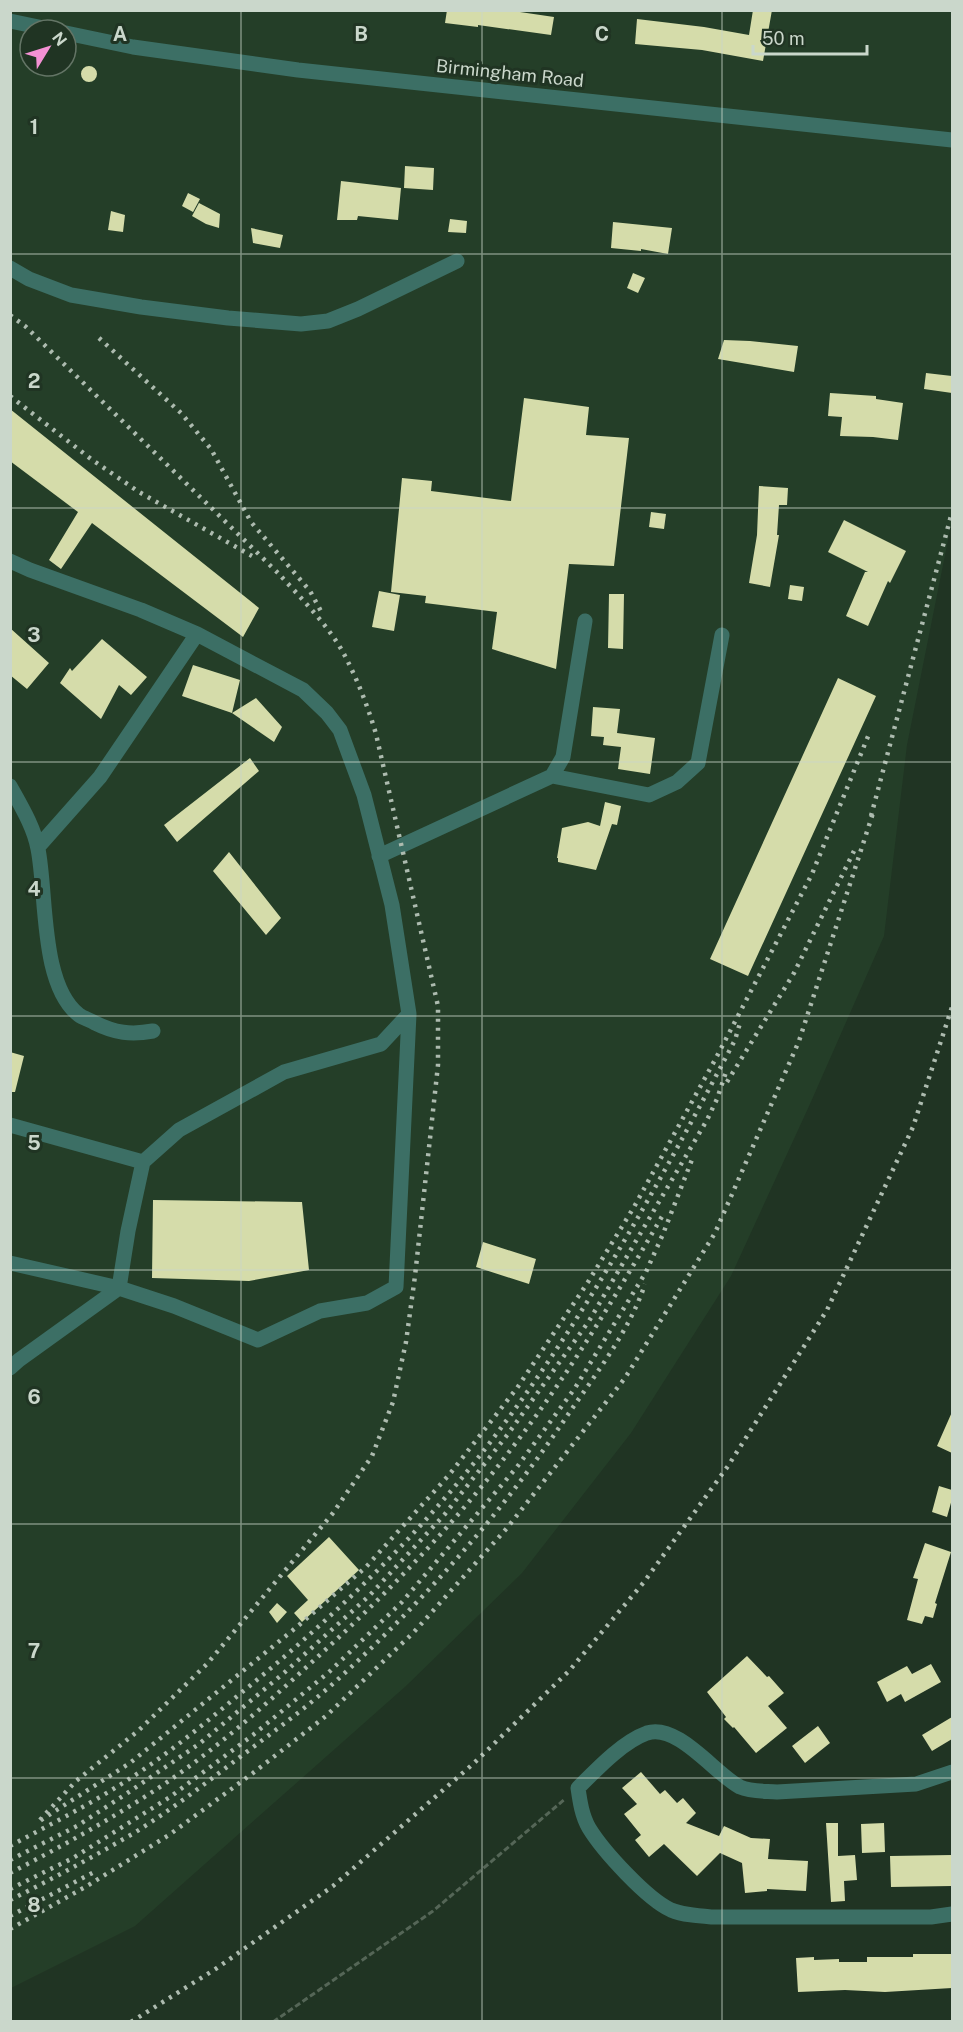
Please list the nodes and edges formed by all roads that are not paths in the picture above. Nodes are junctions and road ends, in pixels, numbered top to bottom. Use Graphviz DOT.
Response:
graph roads {
  1 [pos="78,36"];
  2 [pos="952,140"];
  3 [pos="457,261"];
  4 [pos="10,268"];
  5 [pos="10,561"];
  6 [pos="585,621"];
  7 [pos="196,634"];
  8 [pos="722,635"];
  9 [pos="552,776"];
  10 [pos="10,786"];
  11 [pos="38,847"];
  12 [pos="379,856"];
  13 [pos="409,1014"];
  14 [pos="153,1031"];
  15 [pos="10,1125"];
  16 [pos="143,1162"];
  17 [pos="10,1263"];
  18 [pos="119,1288"];
  19 [pos="10,1368"];
  20 [pos="952,1772"];
  21 [pos="952,1914"];
  1 -- 2 [label="street, Birmingham Road"];
  3 -- 4 [label="street"];
  5 -- 7 [label="street"];
  6 -- 9 [label="street"];
  7 -- 11 [label="street"];
  7 -- 12 [label="street"];
  8 -- 9 [label="street"];
  9 -- 12 [label="street"];
  10 -- 11 [label="street"];
  11 -- 14 [label="street"];
  12 -- 13 [label="street"];
  13 -- 16 [label="street"];
  13 -- 18 [label="street"];
  15 -- 16 [label="street"];
  16 -- 18 [label="street"];
  17 -- 18 [label="street"];
  18 -- 19 [label="street"];
  20 -- 21 [label="street"];
}
